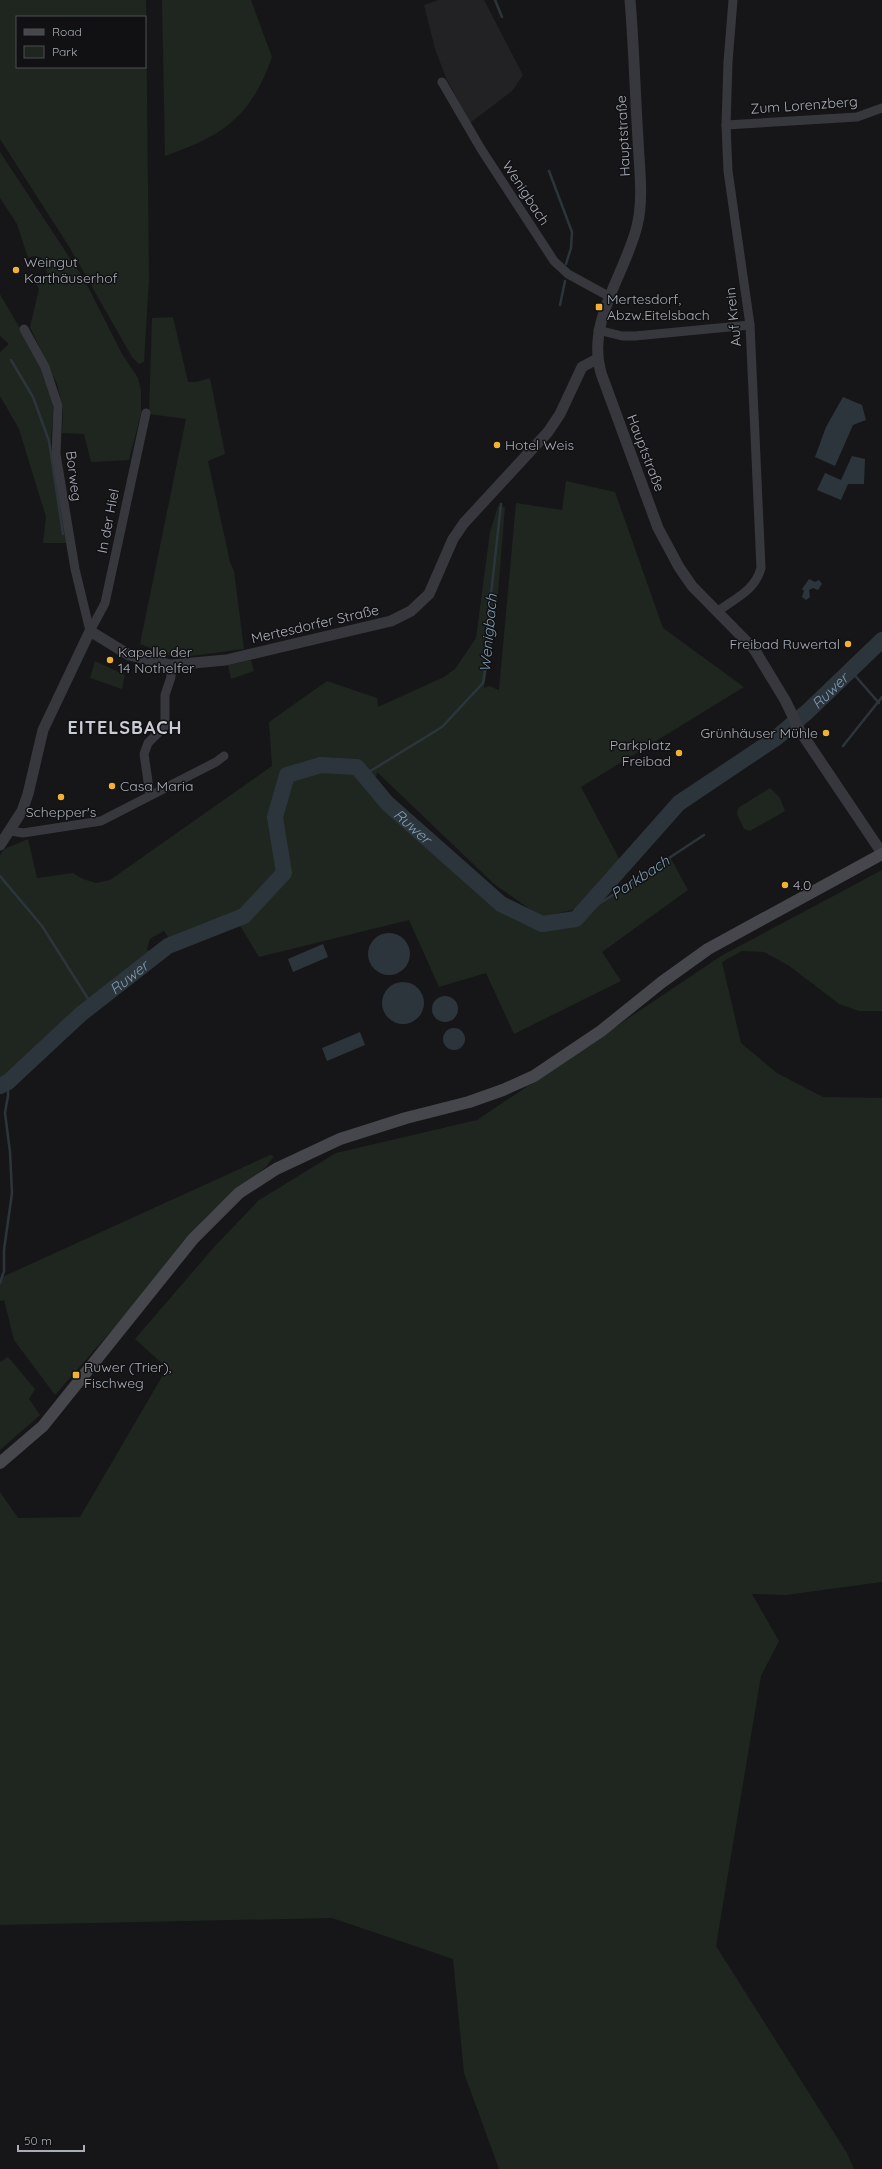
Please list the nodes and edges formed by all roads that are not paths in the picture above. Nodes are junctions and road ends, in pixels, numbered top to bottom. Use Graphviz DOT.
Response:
graph roads {
  1 [pos="630,0"];
  2 [pos="733,0"];
  3 [pos="442,82"];
  4 [pos="882,108"];
  5 [pos="726,125"];
  6 [pos="610,297"];
  7 [pos="750,325"];
  8 [pos="24,329"];
  9 [pos="598,330"];
  10 [pos="597,359"];
  11 [pos="146,413"];
  12 [pos="717,612"];
  13 [pos="90,631"];
  14 [pos="171,665"];
  15 [pos="224,756"];
  16 [pos="150,795"];
  17 [pos="11,831"];
  18 [pos="0,845"];
  19 [pos="882,853"];
  20 [pos="0,1464"];
  1 -- 6 [label="street, Hauptstraße"];
  2 -- 5 [label="street, Auf Krein"];
  3 -- 6 [label="street, Wenigbach"];
  4 -- 5 [label="street, Zum Lorenzberg"];
  5 -- 7 [label="street, Auf Krein"];
  6 -- 9 [label="street, Hauptstraße"];
  7 -- 9 [label="street"];
  7 -- 12 [label="street, Auf Krein"];
  8 -- 13 [label="street, Borweg"];
  9 -- 10 [label="street, Hauptstraße"];
  10 -- 12 [label="street, Hauptstraße"];
  10 -- 14 [label="street, Mertesdorfer Straße"];
  11 -- 13 [label="street, In der Hiel"];
  12 -- 19 [label="street, Hauptstraße"];
  13 -- 14 [label="street, Mertesdorfer Straße"];
  13 -- 17 [label="street"];
  14 -- 16 [label="street"];
  15 -- 16 [label="street"];
  16 -- 17 [label="street"];
  17 -- 18 [label="street"];
  19 -- 20 [label="main road"];
}
